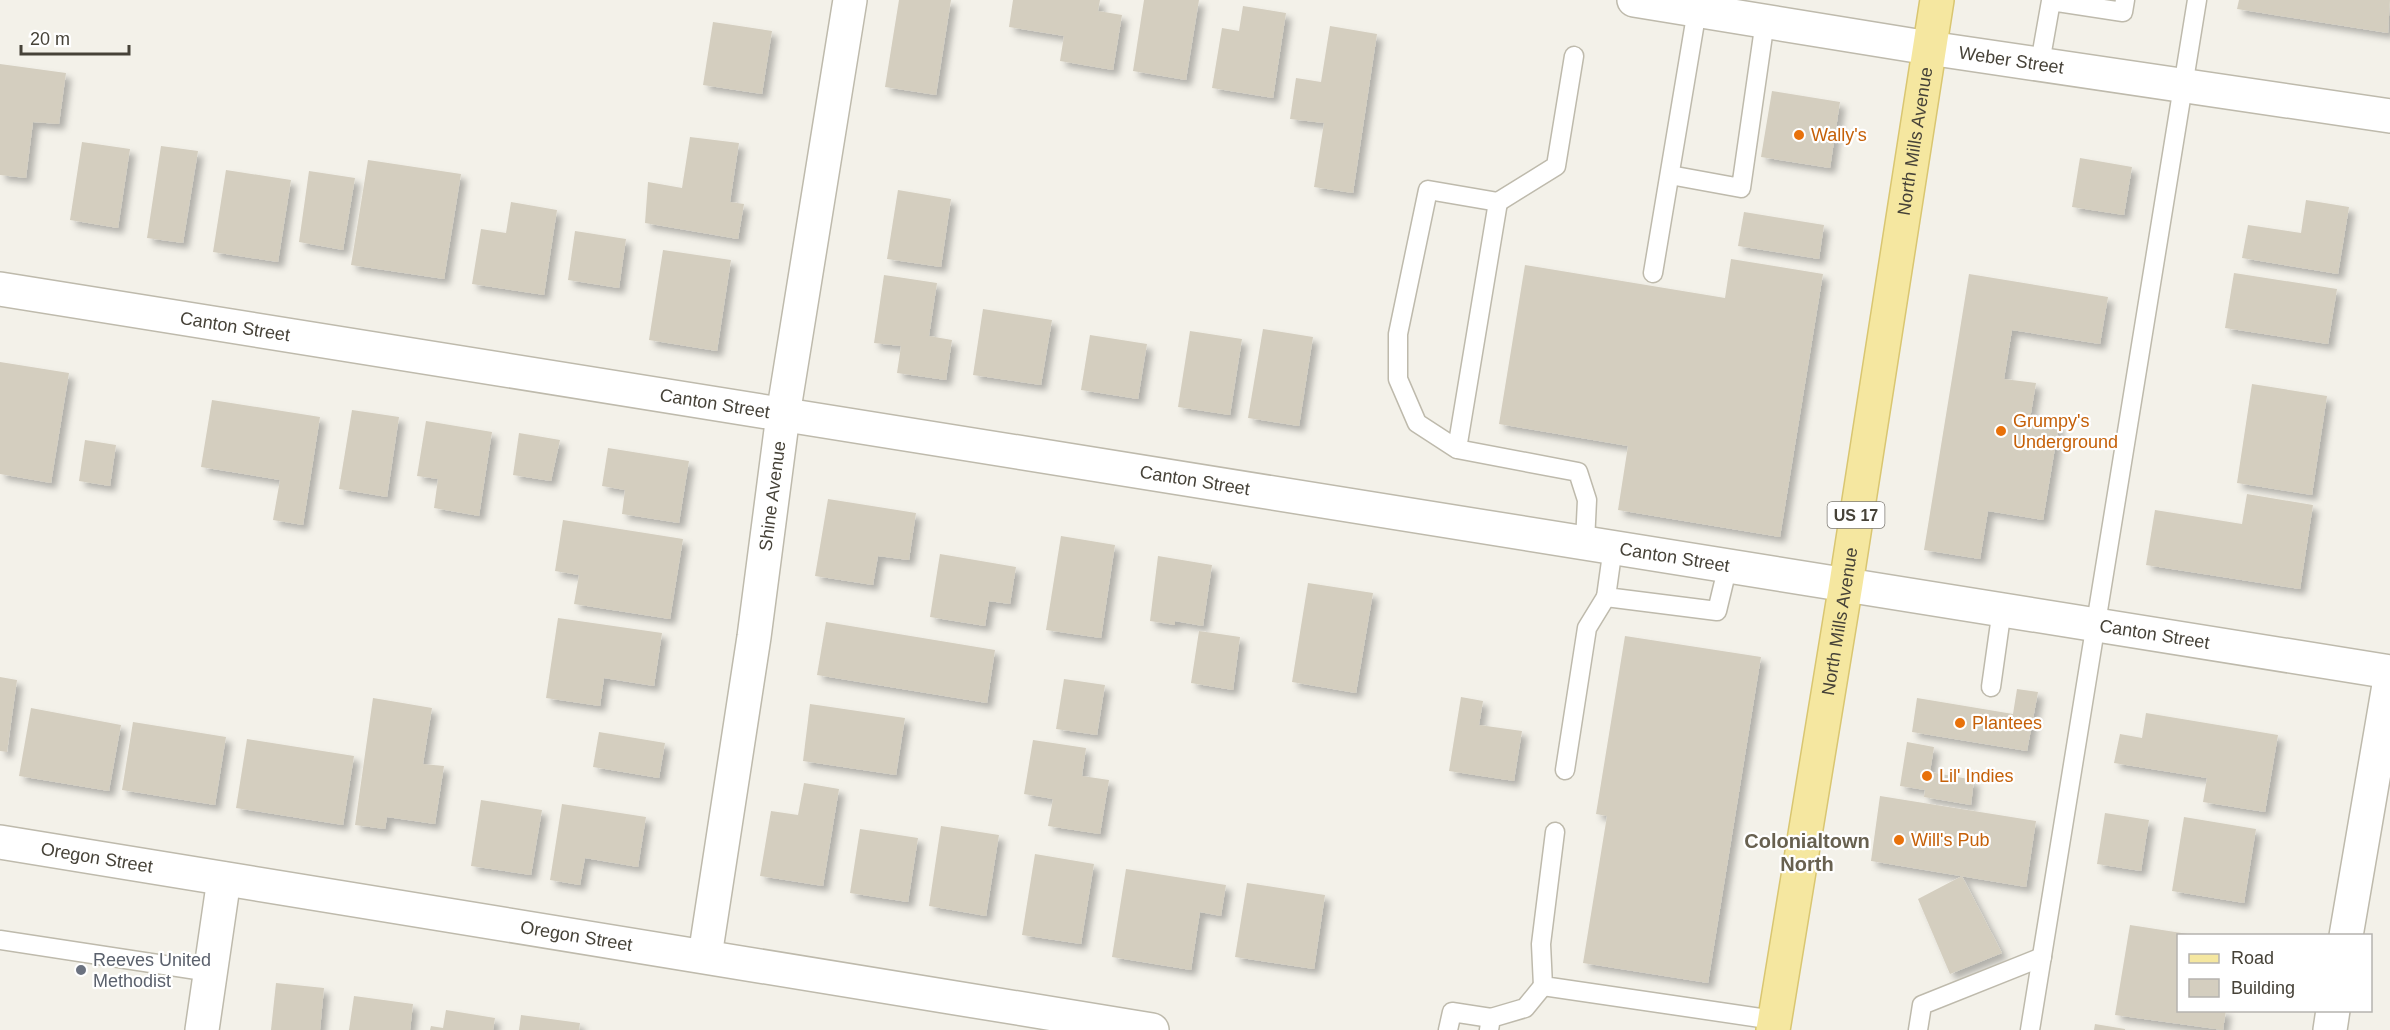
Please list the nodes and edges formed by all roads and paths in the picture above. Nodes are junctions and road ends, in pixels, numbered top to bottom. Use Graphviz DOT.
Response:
graph roads {
  1 [pos="850,0"];
  2 [pos="1634,0"];
  3 [pos="1937,0"];
  4 [pos="2125,0"];
  5 [pos="2197,0"];
  6 [pos="1679,5"];
  7 [pos="1766,21"];
  8 [pos="1929,48"];
  9 [pos="1574,56"];
  10 [pos="2040,63"];
  11 [pos="2184,85"];
  12 [pos="2390,116"];
  13 [pos="1670,175"];
  14 [pos="1498,202"];
  15 [pos="1653,273"];
  16 [pos="0,290"];
  17 [pos="783,415"];
  18 [pos="1457,449"];
  19 [pos="1599,544"];
  20 [pos="1728,565"];
  21 [pos="1846,584"];
  22 [pos="1606,597"];
  23 [pos="2002,609"];
  24 [pos="2096,624"];
  25 [pos="2390,672"];
  26 [pos="2390,679"];
  27 [pos="1990,687"];
  28 [pos="1565,770"];
  29 [pos="1555,832"];
  30 [pos="0,842"];
  31 [pos="224,879"];
  32 [pos="2346,934"];
  33 [pos="0,940"];
  34 [pos="705,956"];
  35 [pos="2042,957"];
  36 [pos="210,972"];
  37 [pos="1543,986"];
  38 [pos="2333,1012"];
  39 [pos="1490,1024"];
  40 [pos="1774,1025"];
  41 [pos="202,1030"];
  42 [pos="1152,1030"];
  43 [pos="1448,1030"];
  44 [pos="1918,1030"];
  45 [pos="2030,1030"];
  46 [pos="2330,1030"];
  1 -- 17 [label="street, Shine Avenue"];
  2 -- 6 [label="street, Weber Street"];
  3 -- 8 [label="main road, North Mills Avenue / US 17"];
  4 -- 10 [label="lane"];
  5 -- 11 [label="lane"];
  6 -- 7 [label="street, Weber Street"];
  6 -- 13 [label="lane"];
  7 -- 8 [label="street, Weber Street"];
  7 -- 13 [label="lane"];
  8 -- 10 [label="street, Weber Street"];
  8 -- 21 [label="main road, North Mills Avenue / US 17"];
  9 -- 14 [label="lane"];
  10 -- 11 [label="street, Weber Street"];
  11 -- 12 [label="street, Weber Street"];
  11 -- 24 [label="lane"];
  13 -- 15 [label="lane"];
  14 -- 18 [label="lane"];
  14 -- 18 [label="lane"];
  16 -- 17 [label="street, Canton Street"];
  17 -- 19 [label="street, Canton Street"];
  17 -- 34 [label="street, Shine Avenue"];
  18 -- 19 [label="lane"];
  19 -- 20 [label="street, Canton Street"];
  19 -- 22 [label="lane"];
  20 -- 21 [label="street, Canton Street"];
  20 -- 22 [label="lane"];
  21 -- 23 [label="street, Canton Street"];
  21 -- 40 [label="main road, North Mills Avenue / US 17"];
  22 -- 28 [label="lane"];
  23 -- 24 [label="street, Canton Street"];
  23 -- 27 [label="lane"];
  24 -- 25 [label="street, Canton Street"];
  24 -- 35 [label="lane"];
  26 -- 32 [label="street"];
  29 -- 37 [label="lane"];
  30 -- 31 [label="street, Oregon Street"];
  31 -- 34 [label="street, Oregon Street"];
  31 -- 36 [label="street"];
  33 -- 36 [label="lane"];
  34 -- 42 [label="street, Oregon Street"];
  35 -- 44 [label="lane"];
  35 -- 45 [label="lane"];
  36 -- 41 [label="street"];
  37 -- 39 [label="lane"];
  37 -- 40 [label="lane"];
  38 -- 46 [label="street"];
  39 -- 43 [label="lane"];
}
